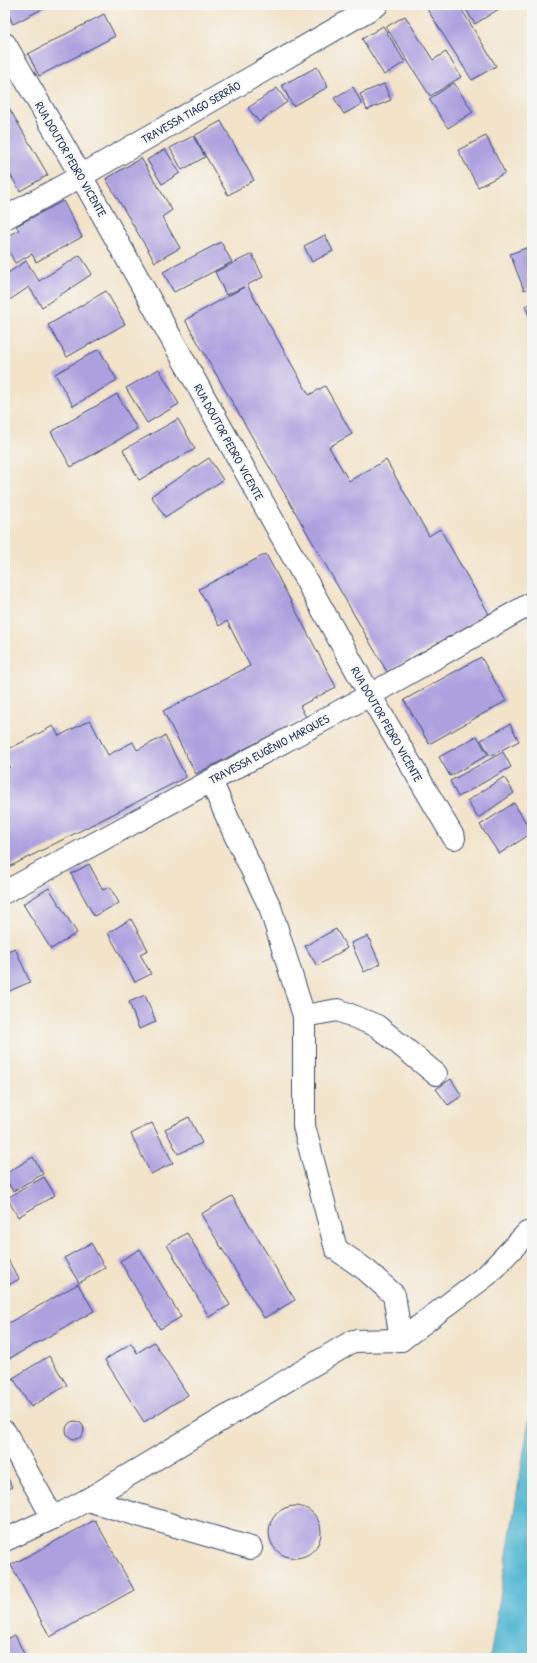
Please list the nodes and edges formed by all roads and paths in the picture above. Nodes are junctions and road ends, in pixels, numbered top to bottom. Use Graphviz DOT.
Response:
graph roads {
  1 [pos="377,5"];
  2 [pos="5,44"];
  3 [pos="81,176"];
  4 [pos="5,218"];
  5 [pos="532,603"];
  6 [pos="370,695"];
  7 [pos="211,781"];
  8 [pos="454,838"];
  9 [pos="5,892"];
  10 [pos="304,1016"];
  11 [pos="436,1074"];
  12 [pos="527,1233"];
  13 [pos="401,1340"];
  14 [pos="5,1432"];
  15 [pos="87,1500"];
  16 [pos="53,1518"];
  17 [pos="5,1540"];
  18 [pos="250,1548"];
  1 -- 3 [label="street, TRAVESSA TIAGO SERRÃO"];
  2 -- 3 [label="street, RUA DOUTOR PEDRO VICENTE"];
  3 -- 4 [label="street, TRAVESSA TIAGO SERRÃO"];
  3 -- 6 [label="street, RUA DOUTOR PEDRO VICENTE"];
  5 -- 6 [label="street, TRAVESSA EUGÊNIO MARQUES"];
  6 -- 7 [label="street, TRAVESSA EUGÊNIO MARQUES"];
  6 -- 8 [label="street, RUA DOUTOR PEDRO VICENTE"];
  7 -- 9 [label="street, TRAVESSA EUGÊNIO MARQUES"];
  7 -- 10 [label="street"];
  10 -- 11 [label="street"];
  10 -- 13 [label="street"];
  12 -- 13 [label="street"];
  13 -- 15 [label="street"];
  14 -- 16 [label="street"];
  15 -- 16 [label="street"];
  15 -- 18 [label="street"];
  16 -- 17 [label="street"];
}
